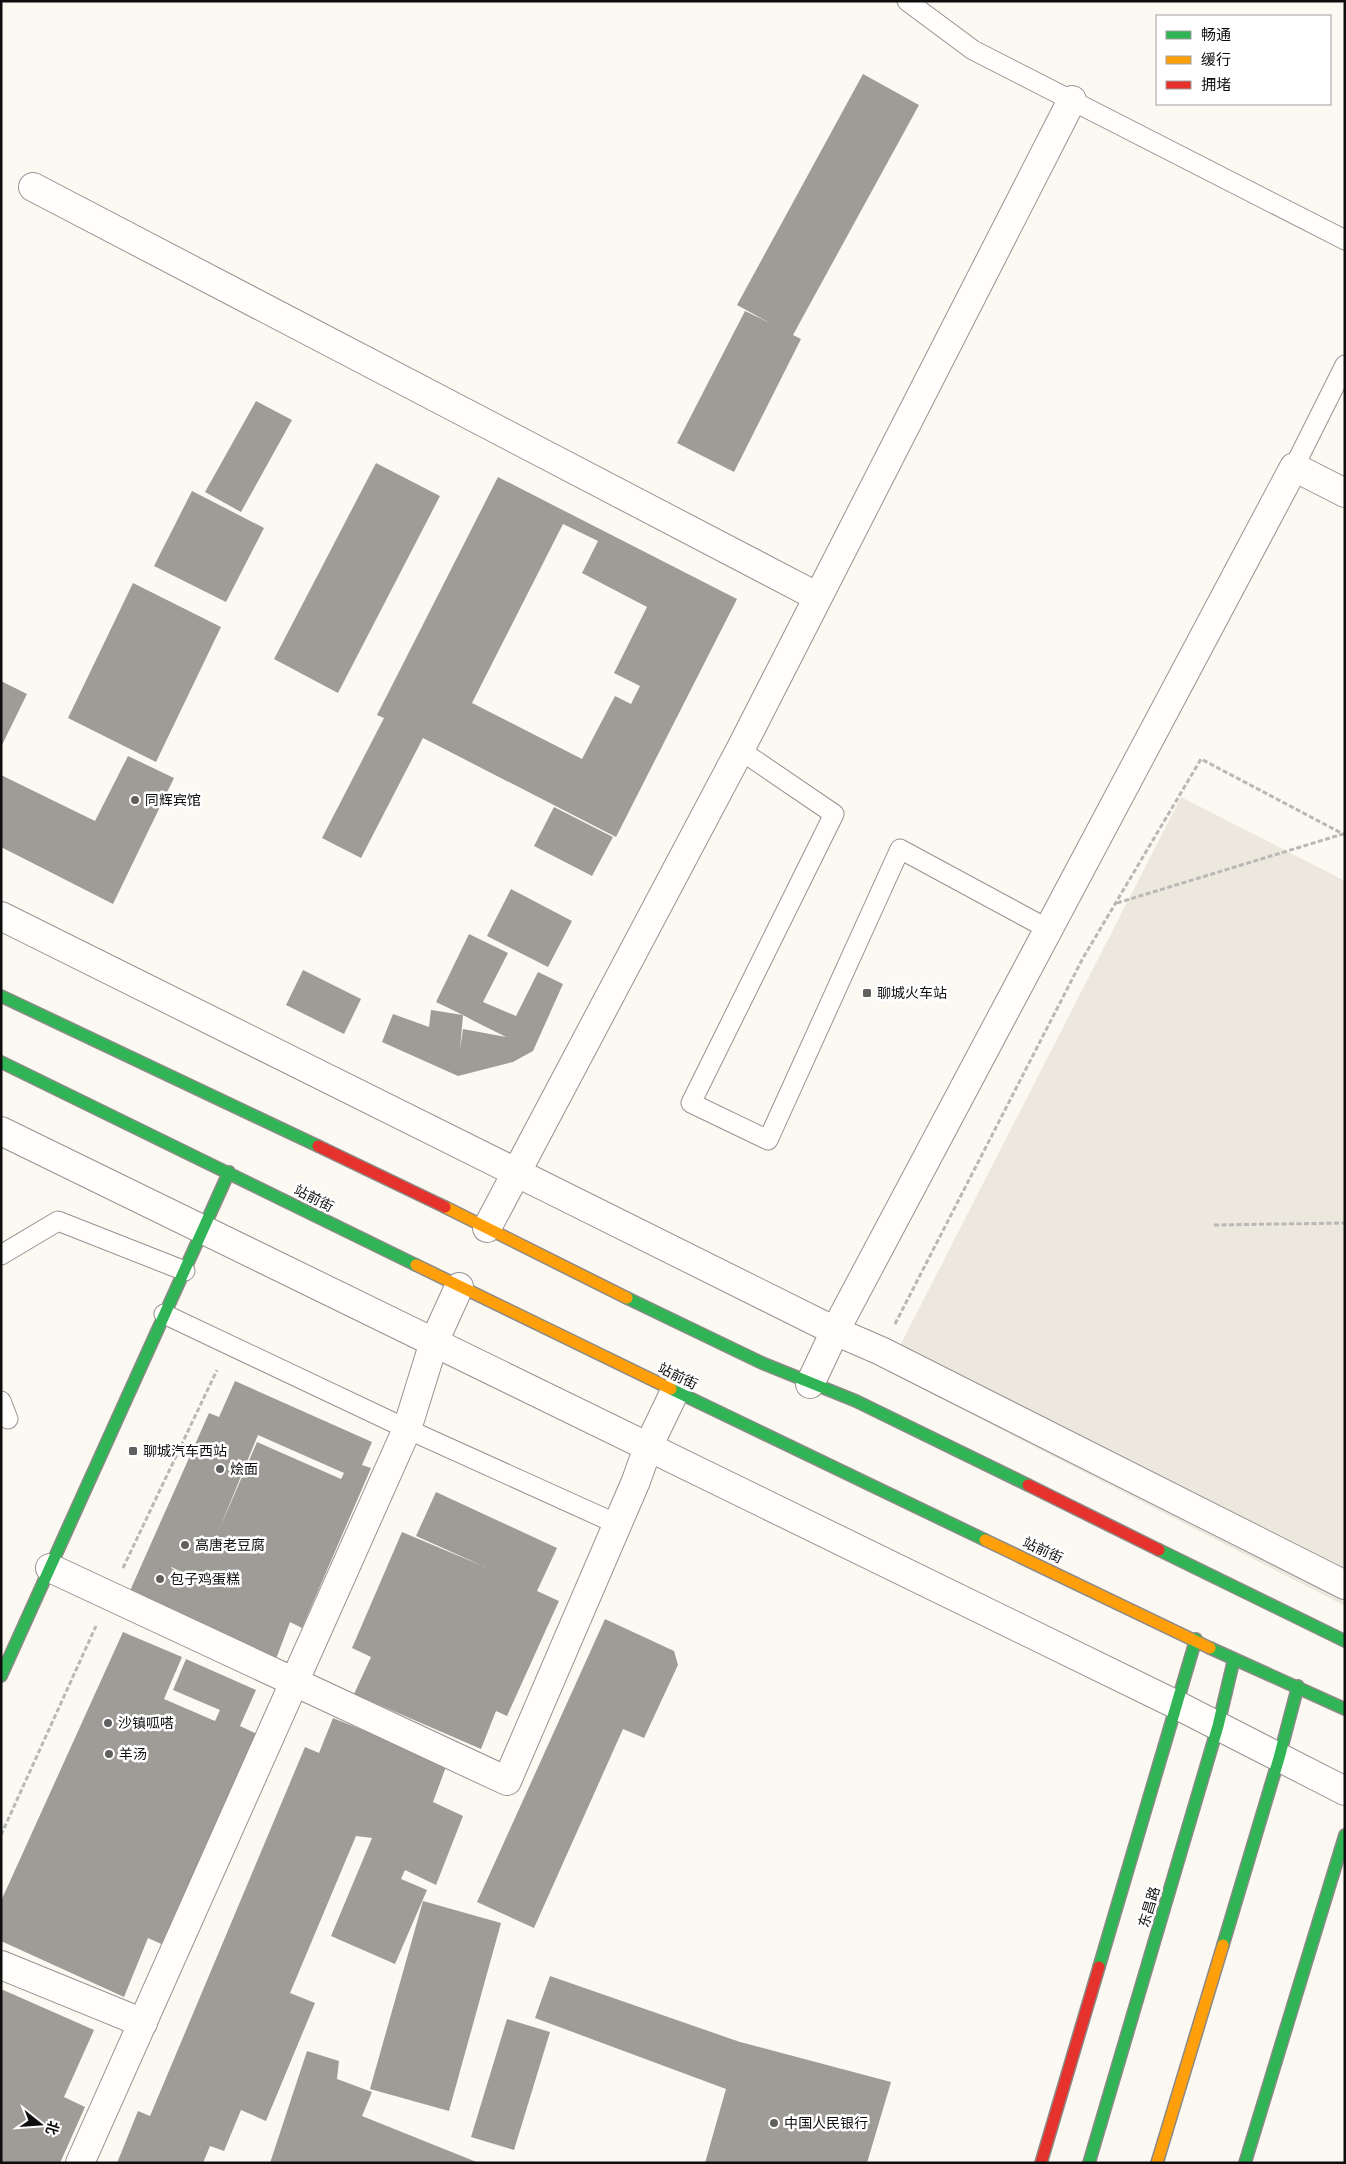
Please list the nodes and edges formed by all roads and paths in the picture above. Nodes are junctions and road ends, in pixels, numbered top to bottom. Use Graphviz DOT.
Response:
graph roads {
  1 [pos="907,1"];
  2 [pos="1072,100"];
  3 [pos="33,188"];
  4 [pos="1345,240"];
  5 [pos="1345,365"];
  6 [pos="1294,467"];
  7 [pos="1345,493"];
  8 [pos="818,597"];
  9 [pos="740,750"];
  10 [pos="1344,834"];
  11 [pos="1116,903"];
  12 [pos="1,916"];
  13 [pos="1048,929"];
  14 [pos="1,996"];
  15 [pos="1,1062"];
  16 [pos="1,1131"];
  17 [pos="229,1172"];
  18 [pos="518,1172"];
  19 [pos="1345,1223"];
  20 [pos="1214,1225"];
  21 [pos="486,1228"];
  22 [pos="204,1230"];
  23 [pos="1,1255"];
  24 [pos="185,1272"];
  25 [pos="459,1287"];
  26 [pos="164,1314"];
  27 [pos="835,1331"];
  28 [pos="434,1342"];
  29 [pos="881,1351"];
  30 [pos="810,1384"];
  31 [pos="675,1391"];
  32 [pos="1,1401"];
  33 [pos="8,1419"];
  34 [pos="407,1429"];
  35 [pos="648,1447"];
  36 [pos="617,1524"];
  37 [pos="50,1568"];
  38 [pos="1345,1585"];
  39 [pos="1196,1639"];
  40 [pos="1345,1641"];
  41 [pos="1234,1659"];
  42 [pos="1,1676"];
  43 [pos="295,1682"];
  44 [pos="1298,1686"];
  45 [pos="1177,1705"];
  46 [pos="1345,1709"];
  47 [pos="1218,1726"];
  48 [pos="1279,1758"];
  49 [pos="1345,1792"];
  50 [pos="1345,1835"];
  51 [pos="1,1965"];
  52 [pos="143,2023"];
  53 [pos="80,2163"];
  54 [pos="1041,2163"];
  55 [pos="1089,2163"];
  56 [pos="1157,2163"];
  57 [pos="1245,2163"];
  1 -- 2 [label="lane"];
  2 -- 4 [label="lane"];
  2 -- 8 [label="street"];
  3 -- 8 [label="street"];
  5 -- 6 [label="lane"];
  6 -- 7 [label="street"];
  6 -- 13 [label="street"];
  8 -- 9 [label="street"];
  9 -- 13 [label="lane"];
  9 -- 18 [label="street"];
  10 -- 11 [label="path"];
  10 -- 11 [label="path"];
  11 -- 29 [label="path"];
  12 -- 18 [label="street"];
  13 -- 27 [label="street"];
  14 -- 21 [label="main road"];
  15 -- 17 [label="main road, 站前街"];
  16 -- 22 [label="street"];
  17 -- 22 [label="main road"];
  17 -- 25 [label="main road, 站前街"];
  18 -- 21 [label="street"];
  18 -- 27 [label="street"];
  19 -- 20 [label="path"];
  21 -- 30 [label="main road"];
  22 -- 24 [label="main road"];
  22 -- 28 [label="street"];
  23 -- 24 [label="lane"];
  24 -- 26 [label="main road"];
  25 -- 28 [label="street"];
  25 -- 31 [label="main road, 站前街"];
  26 -- 34 [label="lane"];
  26 -- 37 [label="main road"];
  27 -- 29 [label="street"];
  27 -- 30 [label="street"];
  28 -- 34 [label="street"];
  28 -- 35 [label="street"];
  29 -- 38 [label="street"];
  30 -- 40 [label="main road"];
  31 -- 35 [label="street"];
  31 -- 39 [label="main road, 站前街"];
  32 -- 33 [label="lane"];
  34 -- 36 [label="lane"];
  34 -- 43 [label="street"];
  35 -- 36 [label="street"];
  35 -- 45 [label="street"];
  36 -- 43 [label="street"];
  37 -- 42 [label="main road"];
  37 -- 43 [label="street"];
  39 -- 41 [label="main road, 站前街"];
  39 -- 45 [label="main road"];
  41 -- 44 [label="main road, 站前街"];
  41 -- 47 [label="main road, 东昌路"];
  43 -- 52 [label="street"];
  44 -- 46 [label="main road, 站前街"];
  44 -- 48 [label="main road"];
  45 -- 47 [label="street"];
  45 -- 54 [label="main road"];
  47 -- 48 [label="street"];
  47 -- 55 [label="main road, 东昌路"];
  48 -- 49 [label="street"];
  48 -- 56 [label="main road"];
  50 -- 57 [label="main road"];
  51 -- 52 [label="street"];
  52 -- 53 [label="street"];
}
